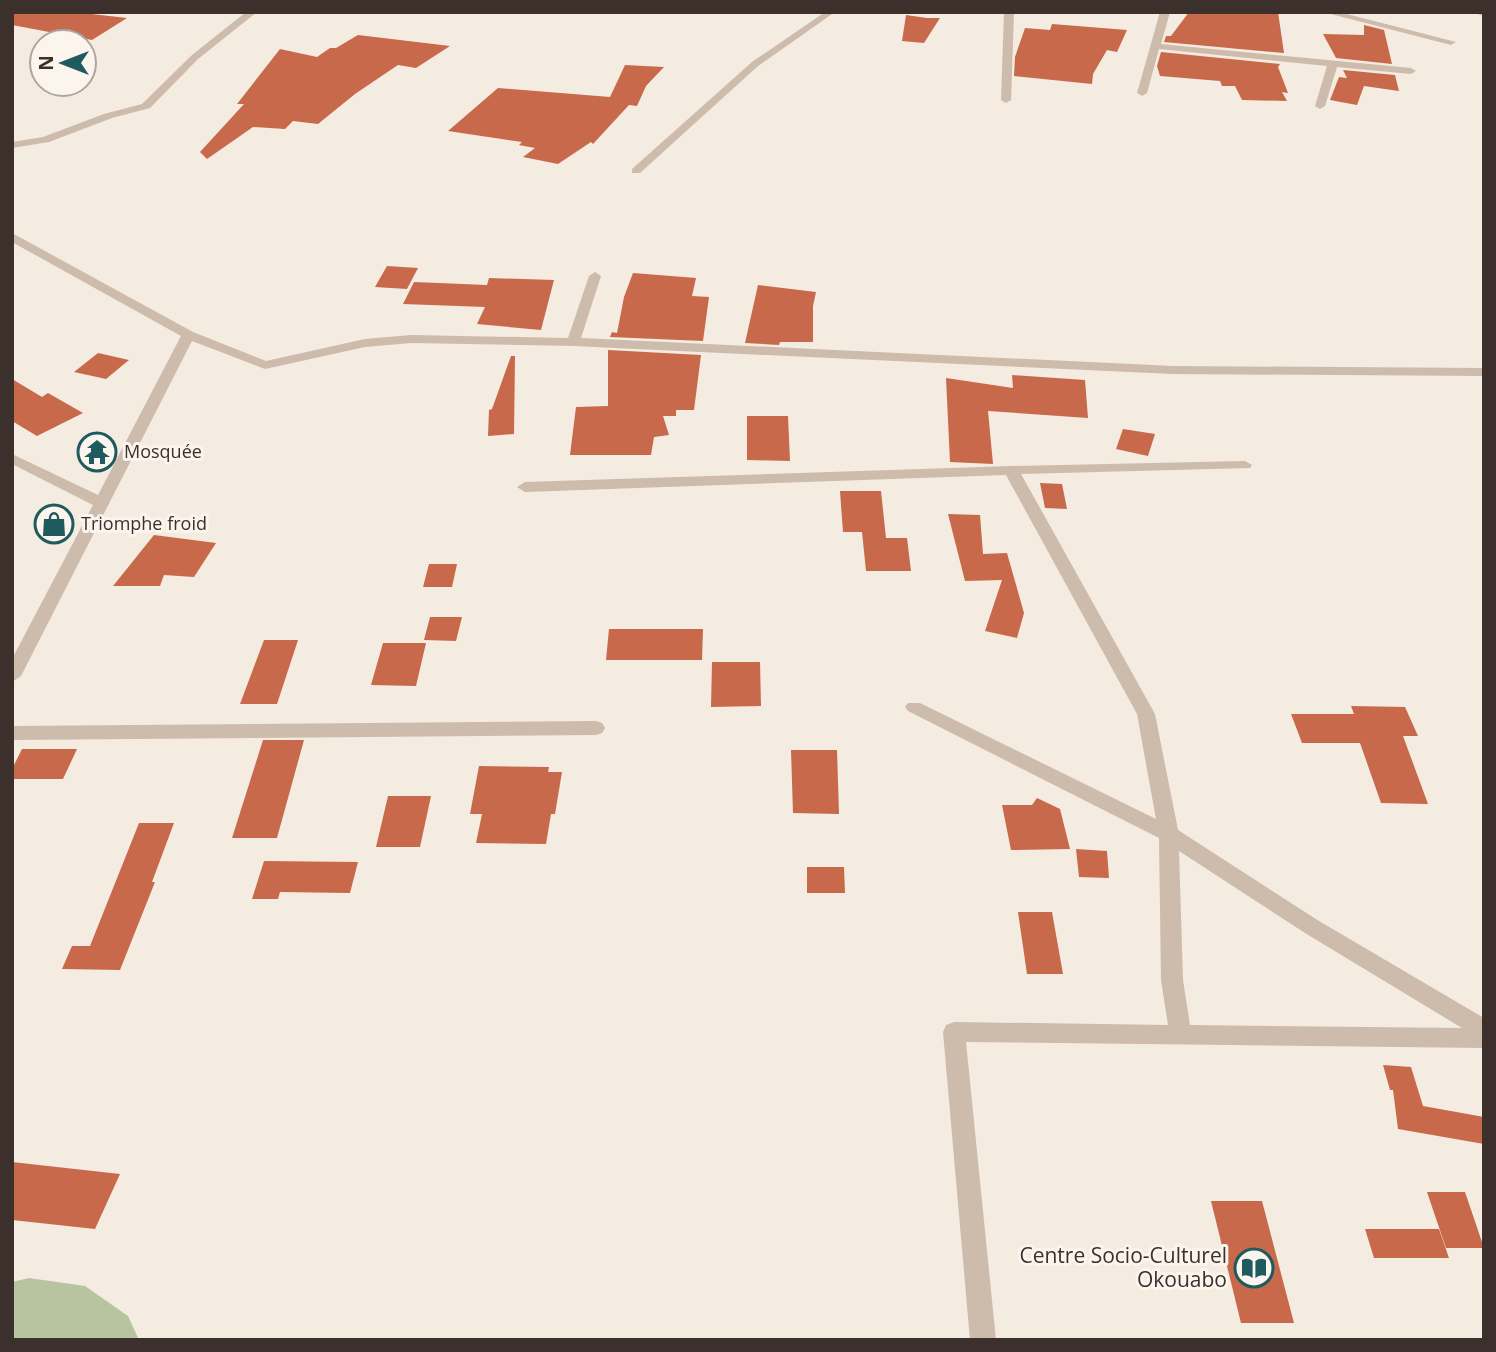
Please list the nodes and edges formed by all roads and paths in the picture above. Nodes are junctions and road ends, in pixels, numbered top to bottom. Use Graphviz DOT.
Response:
graph roads {
  1 [pos="253,12"];
  2 [pos="831,12"];
  3 [pos="1009,12"];
  4 [pos="1165,12"];
  5 [pos="1327,12"];
  6 [pos="1474,12"];
  7 [pos="1484,13"];
  8 [pos="1451,42"];
  9 [pos="1156,46"];
  10 [pos="1333,63"];
  11 [pos="1411,71"];
  12 [pos="1142,93"];
  13 [pos="1006,100"];
  14 [pos="1320,106"];
  15 [pos="12,145"];
  16 [pos="636,171"];
  17 [pos="12,237"];
  18 [pos="595,276"];
  19 [pos="188,335"];
  20 [pos="573,342"];
  21 [pos="1484,372"];
  22 [pos="12,458"];
  23 [pos="1245,465"];
  24 [pos="1011,470"];
  25 [pos="524,487"];
  26 [pos="103,504"];
  27 [pos="12,676"];
  28 [pos="914,707"];
  29 [pos="596,729"];
  30 [pos="12,733"];
  31 [pos="1169,834"];
  32 [pos="1484,1030"];
  33 [pos="1180,1033"];
  34 [pos="1484,1038"];
  35 [pos="983,1340"];
  1 -- 15 [label="street"];
  2 -- 16 [label="street"];
  3 -- 13 [label="street"];
  4 -- 9 [label="street"];
  5 -- 8 [label="street"];
  6 -- 7 [label="street"];
  9 -- 10 [label="street"];
  9 -- 12 [label="street"];
  10 -- 11 [label="street"];
  10 -- 14 [label="street"];
  17 -- 19 [label="street"];
  18 -- 20 [label="street"];
  19 -- 20 [label="street"];
  19 -- 26 [label="street"];
  20 -- 21 [label="street"];
  22 -- 26 [label="street"];
  23 -- 24 [label="street"];
  24 -- 25 [label="street"];
  24 -- 31 [label="street"];
  26 -- 27 [label="street"];
  28 -- 31 [label="street"];
  29 -- 30 [label="street"];
  31 -- 32 [label="street"];
  31 -- 33 [label="street"];
  33 -- 34 [label="street"];
  33 -- 35 [label="street"];
}
